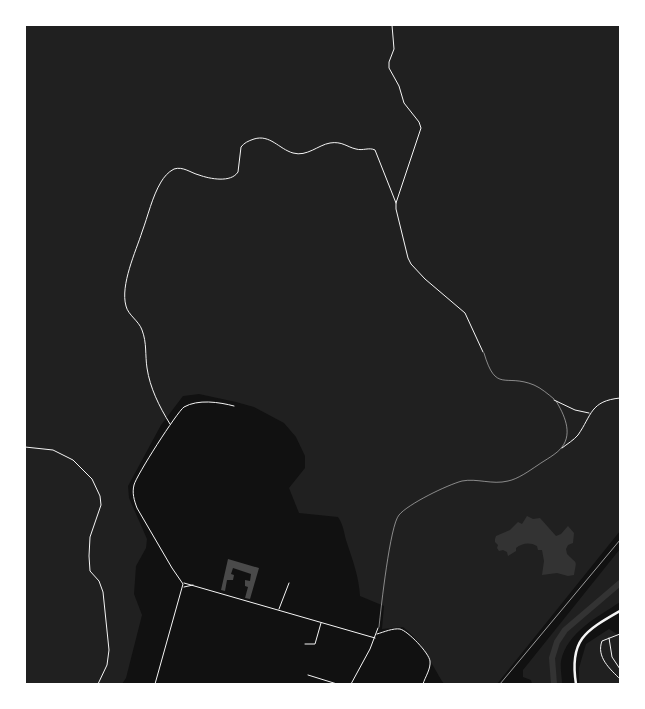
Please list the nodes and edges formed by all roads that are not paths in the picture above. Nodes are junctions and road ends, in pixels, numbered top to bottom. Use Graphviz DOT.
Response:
graph roads {
  1 [pos="392,25"];
  2 [pos="396,203"];
  3 [pos="483,352"];
  4 [pos="620,398"];
  5 [pos="554,400"];
  6 [pos="234,406"];
  7 [pos="590,413"];
  8 [pos="170,424"];
  9 [pos="25,447"];
  10 [pos="562,448"];
  11 [pos="289,582"];
  12 [pos="184,584"];
  13 [pos="193,585"];
  14 [pos="183,587"];
  15 [pos="279,610"];
  16 [pos="620,611"];
  17 [pos="321,622"];
  18 [pos="378,628"];
  19 [pos="377,634"];
  20 [pos="620,634"];
  21 [pos="375,638"];
  22 [pos="609,638"];
  23 [pos="305,644"];
  24 [pos="620,669"];
  25 [pos="308,675"];
  26 [pos="620,679"];
  27 [pos="98,684"];
  28 [pos="155,684"];
  29 [pos="337,684"];
  30 [pos="351,684"];
  31 [pos="423,684"];
  32 [pos="576,684"];
  1 -- 2 [label="street"];
  2 -- 3 [label="street"];
  2 -- 8 [label="street"];
  3 -- 5 [label="lane"];
  4 -- 7 [label="street"];
  5 -- 7 [label="street"];
  5 -- 10 [label="lane"];
  6 -- 8 [label="street"];
  7 -- 10 [label="street"];
  8 -- 12 [label="street"];
  9 -- 27 [label="street"];
  10 -- 18 [label="lane"];
  11 -- 15 [label="street"];
  12 -- 13 [label="street"];
  12 -- 14 [label="street"];
  13 -- 14 [label="street"];
  13 -- 15 [label="street"];
  14 -- 28 [label="street"];
  15 -- 17 [label="street"];
  16 -- 32 [label="main road"];
  17 -- 21 [label="street"];
  17 -- 23 [label="street"];
  18 -- 19 [label="street"];
  19 -- 21 [label="street"];
  19 -- 31 [label="street"];
  20 -- 22 [label="street"];
  21 -- 30 [label="street"];
  22 -- 24 [label="street"];
  22 -- 26 [label="street"];
  25 -- 29 [label="street"];
}
